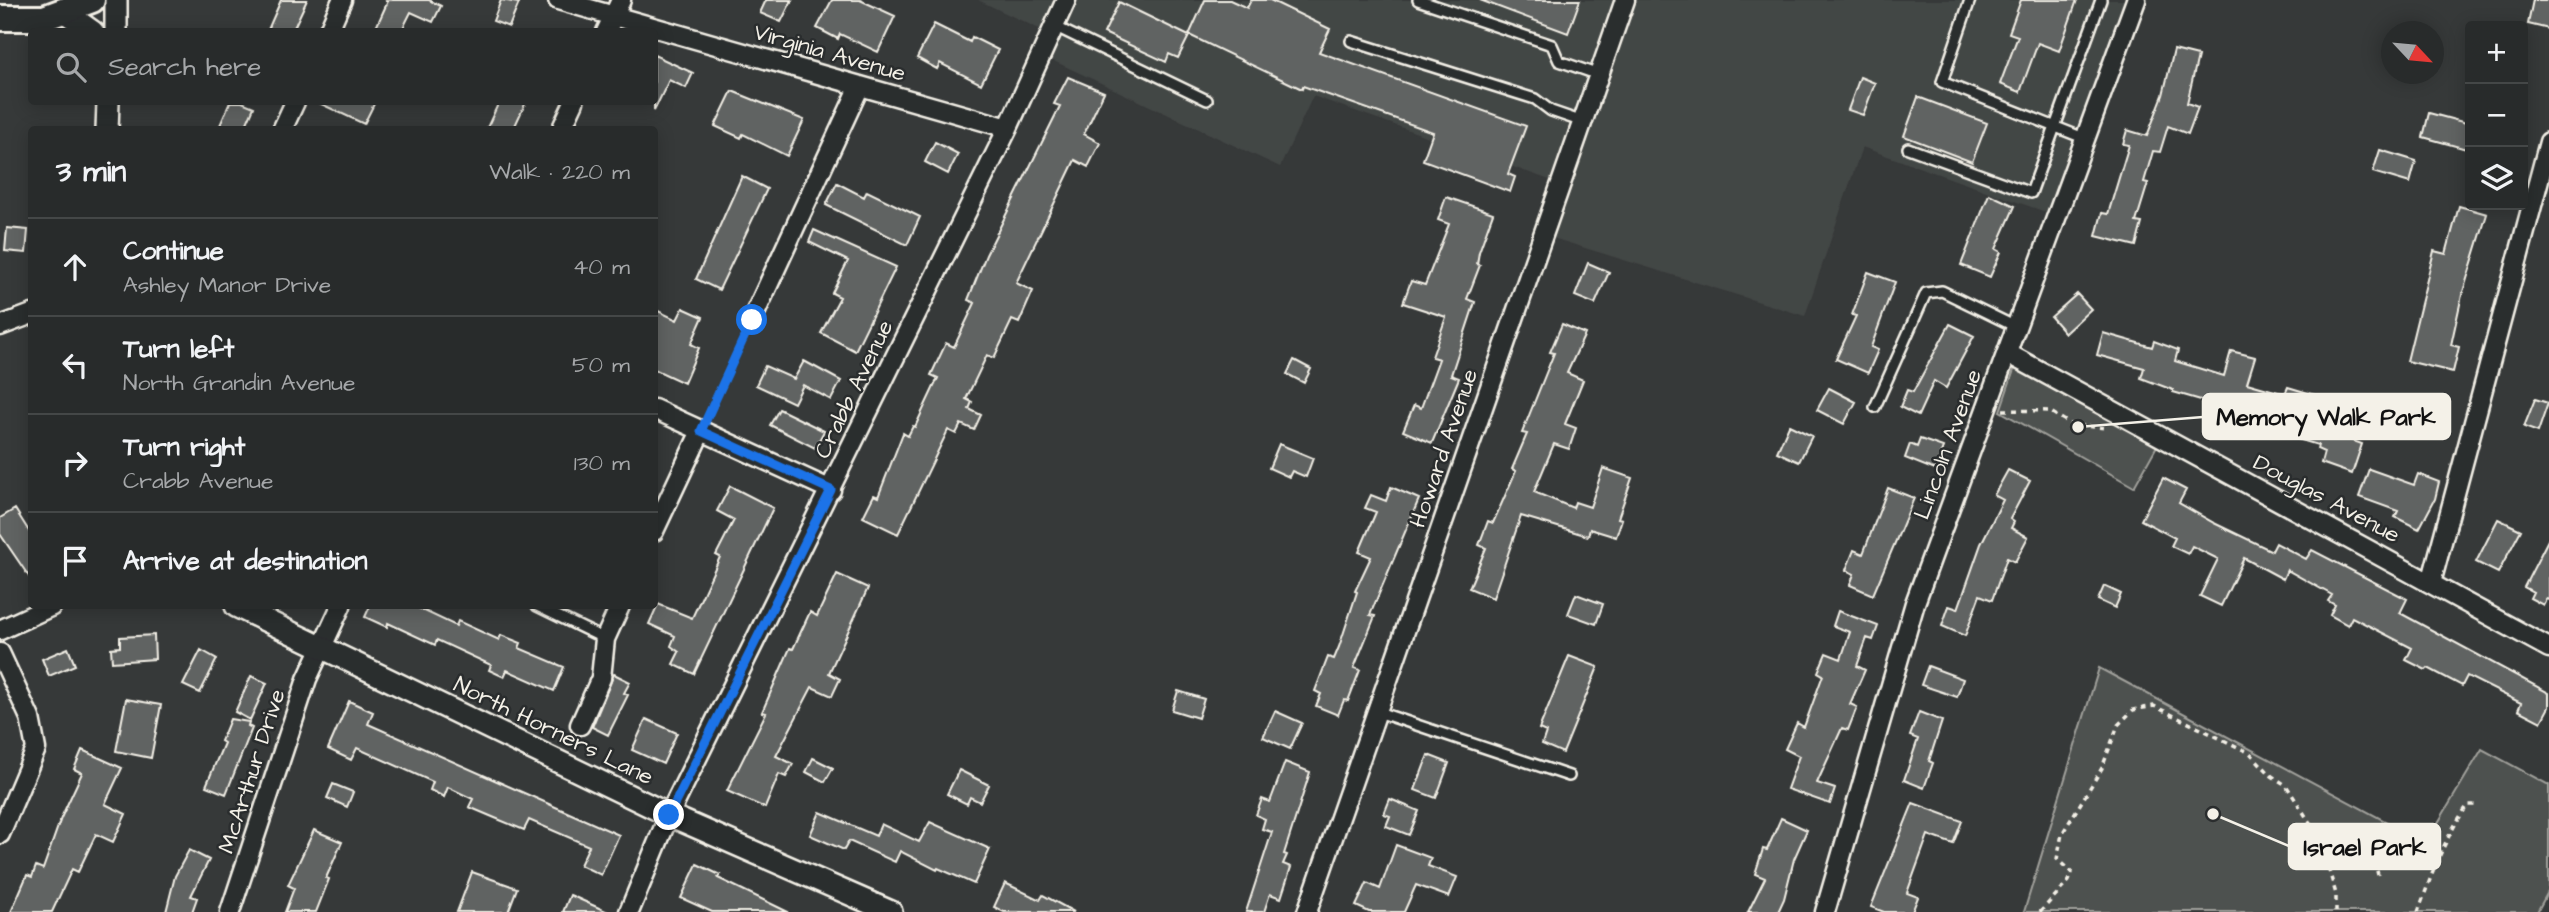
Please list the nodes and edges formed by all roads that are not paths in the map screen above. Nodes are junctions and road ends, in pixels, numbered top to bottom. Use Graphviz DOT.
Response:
graph roads {
  1 [pos="92,0"];
  2 [pos="116,0"];
  3 [pos="342,0"];
  4 [pos="558,0"];
  5 [pos="1066,0"];
  6 [pos="1419,0"];
  7 [pos="1625,0"];
  8 [pos="1970,0"];
  9 [pos="2101,0"];
  10 [pos="2136,0"];
  11 [pos="67,6"];
  12 [pos="613,16"];
  13 [pos="0,18"];
  14 [pos="1054,26"];
  15 [pos="89,28"];
  16 [pos="116,28"];
  17 [pos="330,28"];
  18 [pos="655,28"];
  19 [pos="658,29"];
  20 [pos="1351,41"];
  21 [pos="1599,75"];
  22 [pos="860,86"];
  23 [pos="1207,100"];
  24 [pos="108,105"];
  25 [pos="294,105"];
  26 [pos="573,105"];
  27 [pos="1583,122"];
  28 [pos="107,126"];
  29 [pos="284,126"];
  30 [pos="563,126"];
  31 [pos="2054,126"];
  32 [pos="1008,128"];
  33 [pos="2086,139"];
  34 [pos="2549,142"];
  35 [pos="1908,148"];
  36 [pos="2542,201"];
  37 [pos="28,316"];
  38 [pos="752,320"];
  39 [pos="0,326"];
  40 [pos="2016,327"];
  41 [pos="2007,354"];
  42 [pos="1875,407"];
  43 [pos="658,411"];
  44 [pos="701,431"];
  45 [pos="831,490"];
  46 [pos="658,522"];
  47 [pos="2431,583"];
  48 [pos="46,609"];
  49 [pos="242,609"];
  50 [pos="340,609"];
  51 [pos="543,609"];
  52 [pos="619,609"];
  53 [pos="0,630"];
  54 [pos="605,639"];
  55 [pos="322,648"];
  56 [pos="2549,648"];
  57 [pos="0,653"];
  58 [pos="1378,712"];
  59 [pos="580,725"];
  60 [pos="1569,776"];
  61 [pos="669,815"];
  62 [pos="0,834"];
  63 [pos="230,912"];
  64 [pos="629,912"];
  65 [pos="891,912"];
  66 [pos="1307,912"];
  67 [pos="1825,912"];
  1 -- 11 [label="main road"];
  2 -- 16 [label="street"];
  3 -- 17 [label="street"];
  4 -- 12 [label="street, Virginia Avenue"];
  5 -- 14 [label="street, Crabb Avenue"];
  6 -- 21 [label="lane"];
  7 -- 21 [label="street, Howard Avenue"];
  8 -- 31 [label="lane"];
  9 -- 31 [label="lane"];
  10 -- 33 [label="street, Lincoln Avenue"];
  11 -- 13 [label="main road"];
  11 -- 15 [label="street"];
  12 -- 18 [label="street, Virginia Avenue"];
  14 -- 23 [label="lane"];
  14 -- 32 [label="street, Crabb Avenue"];
  19 -- 22 [label="street, Virginia Avenue"];
  20 -- 27 [label="lane"];
  21 -- 27 [label="street, Howard Avenue"];
  22 -- 32 [label="street, Virginia Avenue"];
  22 -- 38 [label="street"];
  24 -- 28 [label="street"];
  25 -- 29 [label="street"];
  26 -- 30 [label="street"];
  27 -- 58 [label="street, Howard Avenue"];
  31 -- 33 [label="lane"];
  31 -- 35 [label="lane"];
  32 -- 45 [label="street, Crabb Avenue"];
  33 -- 40 [label="street, Lincoln Avenue"];
  34 -- 36 [label="street"];
  36 -- 47 [label="street"];
  37 -- 39 [label="street"];
  40 -- 41 [label="street, Lincoln Avenue"];
  40 -- 42 [label="lane"];
  41 -- 47 [label="street, Douglas Avenue"];
  41 -- 67 [label="street, Lincoln Avenue"];
  43 -- 44 [label="street"];
  44 -- 45 [label="street"];
  44 -- 46 [label="street"];
  45 -- 61 [label="street, Crabb Avenue"];
  47 -- 56 [label="street, Douglas Avenue"];
  48 -- 53 [label="street"];
  49 -- 55 [label="street, North Horners Lane"];
  50 -- 55 [label="street, McArthur Drive"];
  51 -- 54 [label="lane"];
  52 -- 54 [label="street"];
  54 -- 59 [label="street"];
  55 -- 61 [label="street, North Horners Lane"];
  55 -- 63 [label="street, McArthur Drive"];
  57 -- 62 [label="street"];
  58 -- 60 [label="lane"];
  58 -- 66 [label="street, Howard Avenue"];
  61 -- 64 [label="street, Crabb Avenue"];
  61 -- 65 [label="street, North Horners Lane"];
}
